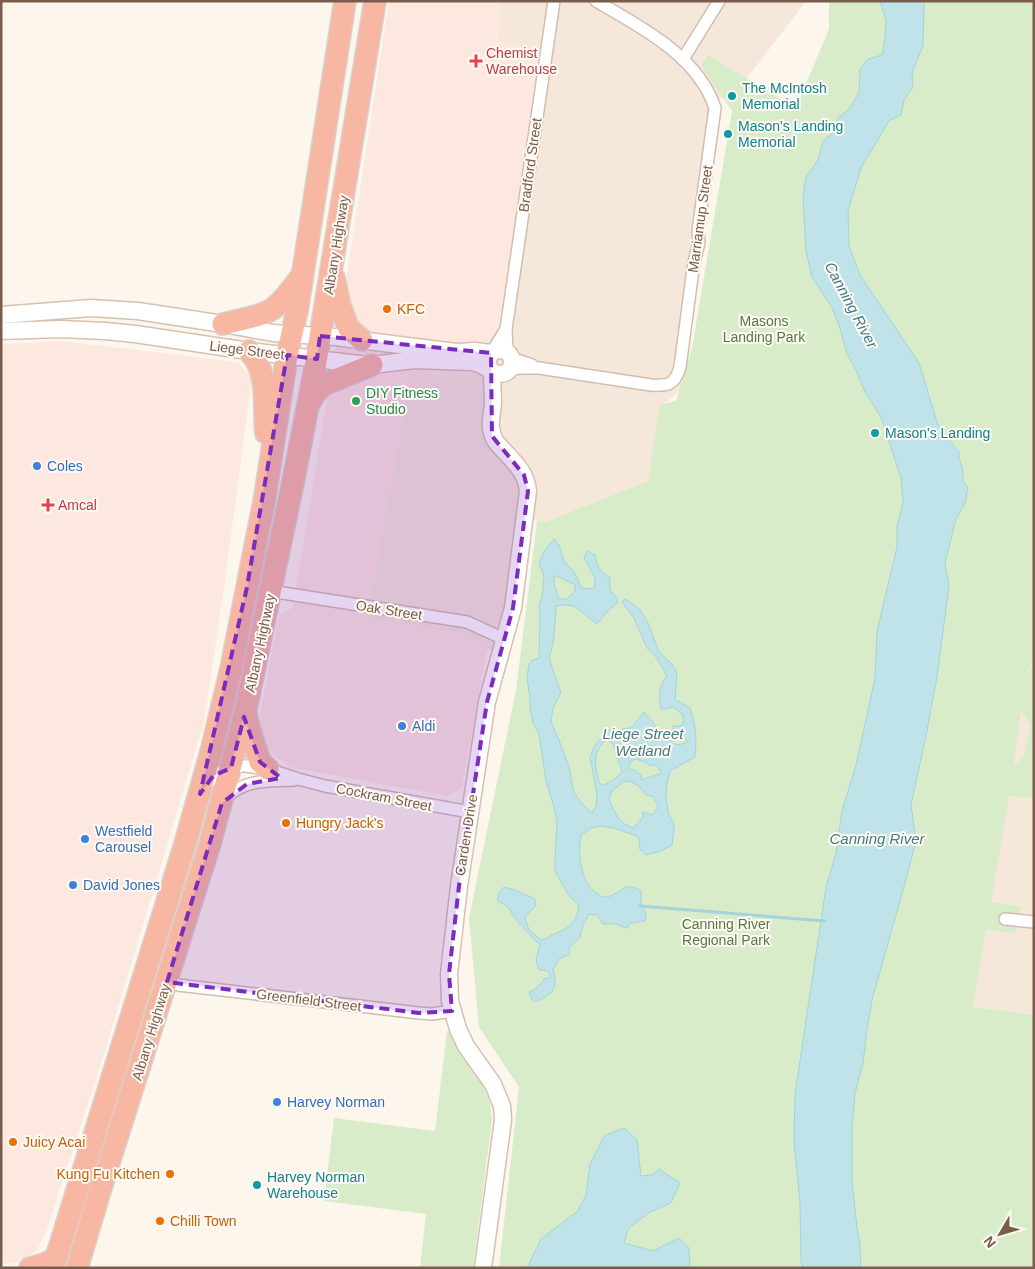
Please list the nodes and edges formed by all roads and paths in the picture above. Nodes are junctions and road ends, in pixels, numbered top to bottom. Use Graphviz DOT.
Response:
graph roads {
  1 [pos="345,1"];
  2 [pos="375,1"];
  3 [pos="554,1"];
  4 [pos="596,1"];
  5 [pos="719,1"];
  6 [pos="683,59"];
  7 [pos="331,271"];
  8 [pos="303,274"];
  9 [pos="1,315"];
  10 [pos="223,324"];
  11 [pos="1,332"];
  12 [pos="291,334"];
  13 [pos="320,336"];
  14 [pos="362,340"];
  15 [pos="249,351"];
  16 [pos="287,355"];
  17 [pos="316,359"];
  18 [pos="500,363"];
  19 [pos="372,365"];
  20 [pos="668,384"];
  21 [pos="308,405"];
  22 [pos="269,468"];
  23 [pos="270,592"];
  24 [pos="504,639"];
  25 [pos="245,713"];
  26 [pos="268,769"];
  27 [pos="225,770"];
  28 [pos="298,779"];
  29 [pos="200,794"];
  30 [pos="222,803"];
  31 [pos="470,812"];
  32 [pos="1004,919"];
  33 [pos="1034,922"];
  34 [pos="167,982"];
  35 [pos="452,1011"];
  36 [pos="85,1243"];
  37 [pos="54,1263"];
  38 [pos="30,1268"];
  39 [pos="77,1268"];
  40 [pos="87,1268"];
  41 [pos="483,1268"];
  1 -- 8 [label="highway, Albany Highway"];
  2 -- 7 [label="highway, Albany Highway"];
  3 -- 18 [label="street, Bradford Street"];
  4 -- 6 [label="street, Marriamup Street"];
  5 -- 6 [label="street"];
  6 -- 20 [label="street, Marriamup Street"];
  7 -- 13 [label="highway, Albany Highway"];
  7 -- 14 [label="highway"];
  8 -- 10 [label="highway"];
  8 -- 12 [label="highway, Albany Highway"];
  9 -- 10 [label="street, Liege Street"];
  10 -- 12 [label="street, Liege Street"];
  11 -- 15 [label="street, Liege Street"];
  12 -- 13 [label="street, Liege Street"];
  12 -- 16 [label="highway, Albany Highway"];
  13 -- 14 [label="street, Liege Street"];
  13 -- 17 [label="highway, Albany Highway"];
  14 -- 18 [label="street, Liege Street"];
  15 -- 16 [label="street, Liege Street"];
  15 -- 22 [label="highway"];
  16 -- 17 [label="street, Liege Street"];
  16 -- 22 [label="highway, Albany Highway"];
  17 -- 19 [label="street, Liege Street"];
  17 -- 21 [label="highway, Albany Highway"];
  18 -- 19 [label="street, Liege Street"];
  18 -- 20 [label="street, Liege Street"];
  18 -- 24 [label="street, Carden Drive"];
  19 -- 21 [label="highway"];
  21 -- 23 [label="highway, Albany Highway"];
  22 -- 29 [label="highway, Albany Highway"];
  23 -- 24 [label="street, Oak Street"];
  23 -- 25 [label="highway, Albany Highway"];
  24 -- 31 [label="street, Carden Drive"];
  25 -- 26 [label="highway"];
  25 -- 27 [label="highway, Albany Highway"];
  26 -- 27 [label="street, Cockram Street"];
  26 -- 28 [label="street, Cockram Street"];
  27 -- 29 [label="street"];
  27 -- 30 [label="highway, Albany Highway"];
  28 -- 30 [label="street, Cockram Street"];
  28 -- 31 [label="street, Cockram Street"];
  29 -- 37 [label="highway, Albany Highway"];
  30 -- 34 [label="highway, Albany Highway"];
  31 -- 35 [label="street, Carden Drive"];
  32 -- 33 [label="street"];
  34 -- 35 [label="street, Greenfield Street"];
  34 -- 36 [label="highway, Albany Highway"];
  35 -- 41 [label="street, Carden Drive"];
  36 -- 39 [label="highway, Albany Highway"];
  36 -- 40 [label="street"];
  37 -- 38 [label="highway"];
}
